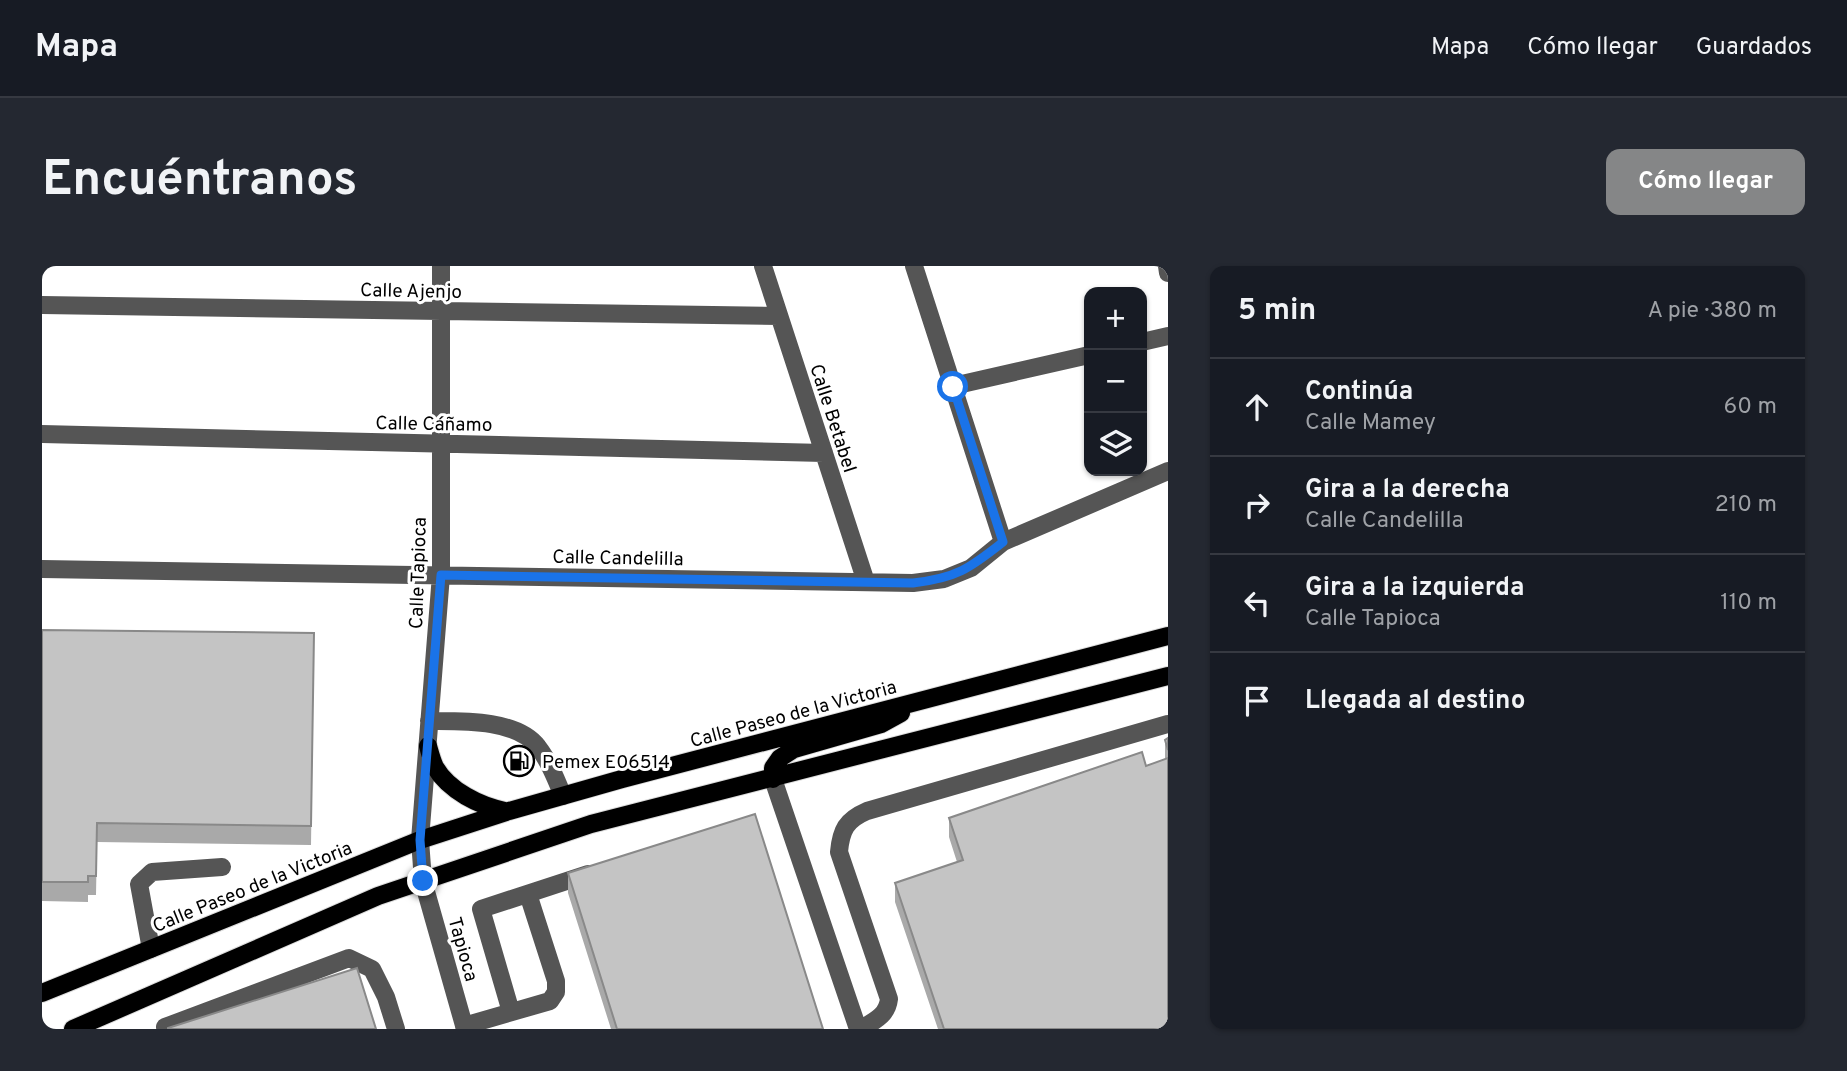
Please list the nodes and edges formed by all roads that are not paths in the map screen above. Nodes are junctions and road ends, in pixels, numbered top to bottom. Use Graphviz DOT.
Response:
graph roads {
  1 [pos="442,266"];
  2 [pos="763,266"];
  3 [pos="914,266"];
  4 [pos="1167,266"];
  5 [pos="1168,273"];
  6 [pos="42,305"];
  7 [pos="441,311"];
  8 [pos="779,316"];
  9 [pos="1168,336"];
  10 [pos="1147,341"];
  11 [pos="1084,356"];
  12 [pos="953,387"];
  13 [pos="42,434"];
  14 [pos="441,444"];
  15 [pos="824,453"];
  16 [pos="1168,471"];
  17 [pos="1003,542"];
  18 [pos="42,569"];
  19 [pos="441,575"];
  20 [pos="866,582"];
  21 [pos="1168,636"];
  22 [pos="1168,676"];
  23 [pos="915,703"];
  24 [pos="429,721"];
  25 [pos="1168,724"];
  26 [pos="428,746"];
  27 [pos="773,779"];
  28 [pos="563,796"];
  29 [pos="509,811"];
  30 [pos="420,840"];
  31 [pos="222,867"];
  32 [pos="602,869"];
  33 [pos="423,881"];
  34 [pos="528,894"];
  35 [pos="150,949"];
  36 [pos="42,993"];
  37 [pos="511,1012"];
  38 [pos="165,1027"];
  39 [pos="464,1027"];
  40 [pos="73,1029"];
  41 [pos="396,1029"];
  42 [pos="859,1029"];
  1 -- 7 [label="street, Calle Tapioca"];
  2 -- 8 [label="street, Calle Betabel"];
  3 -- 12 [label="street"];
  4 -- 5 [label="street"];
  6 -- 7 [label="street, Calle Ajenjo"];
  7 -- 8 [label="street, Calle Ajenjo"];
  7 -- 14 [label="street, Calle Tapioca"];
  8 -- 15 [label="street, Calle Betabel"];
  9 -- 10 [label="street"];
  11 -- 12 [label="street"];
  12 -- 17 [label="street"];
  13 -- 14 [label="street, Calle Cáñamo"];
  14 -- 15 [label="street, Calle Cáñamo"];
  14 -- 19 [label="street, Calle Tapioca"];
  15 -- 20 [label="street, Calle Betabel"];
  16 -- 17 [label="street, Calle Candelilla"];
  17 -- 20 [label="street, Calle Candelilla"];
  18 -- 19 [label="street, Calle Candelilla"];
  19 -- 20 [label="street, Calle Candelilla"];
  19 -- 24 [label="street, Calle Tapioca"];
  21 -- 23 [label="main road, Calle Paseo de la Victoria"];
  22 -- 27 [label="main road"];
  23 -- 27 [label="main road"];
  23 -- 28 [label="main road, Calle Paseo de la Victoria"];
  24 -- 26 [label="street, Calle Tapioca"];
  24 -- 28 [label="street"];
  25 -- 42 [label="street"];
  26 -- 29 [label="main road"];
  26 -- 30 [label="street, Calle Tapioca"];
  27 -- 33 [label="main road"];
  27 -- 42 [label="street"];
  28 -- 29 [label="main road, Calle Paseo de la Victoria"];
  29 -- 30 [label="main road, Calle Paseo de la Victoria"];
  30 -- 33 [label="street, Calle Tapioca"];
  30 -- 35 [label="main road, Calle Paseo de la Victoria"];
  31 -- 35 [label="street"];
  32 -- 34 [label="street"];
  33 -- 39 [label="street, Tapioca"];
  33 -- 40 [label="main road"];
  34 -- 37 [label="street"];
  34 -- 37 [label="street"];
  35 -- 36 [label="main road, Calle Paseo de la Victoria"];
  37 -- 39 [label="street"];
  38 -- 41 [label="street"];
}
